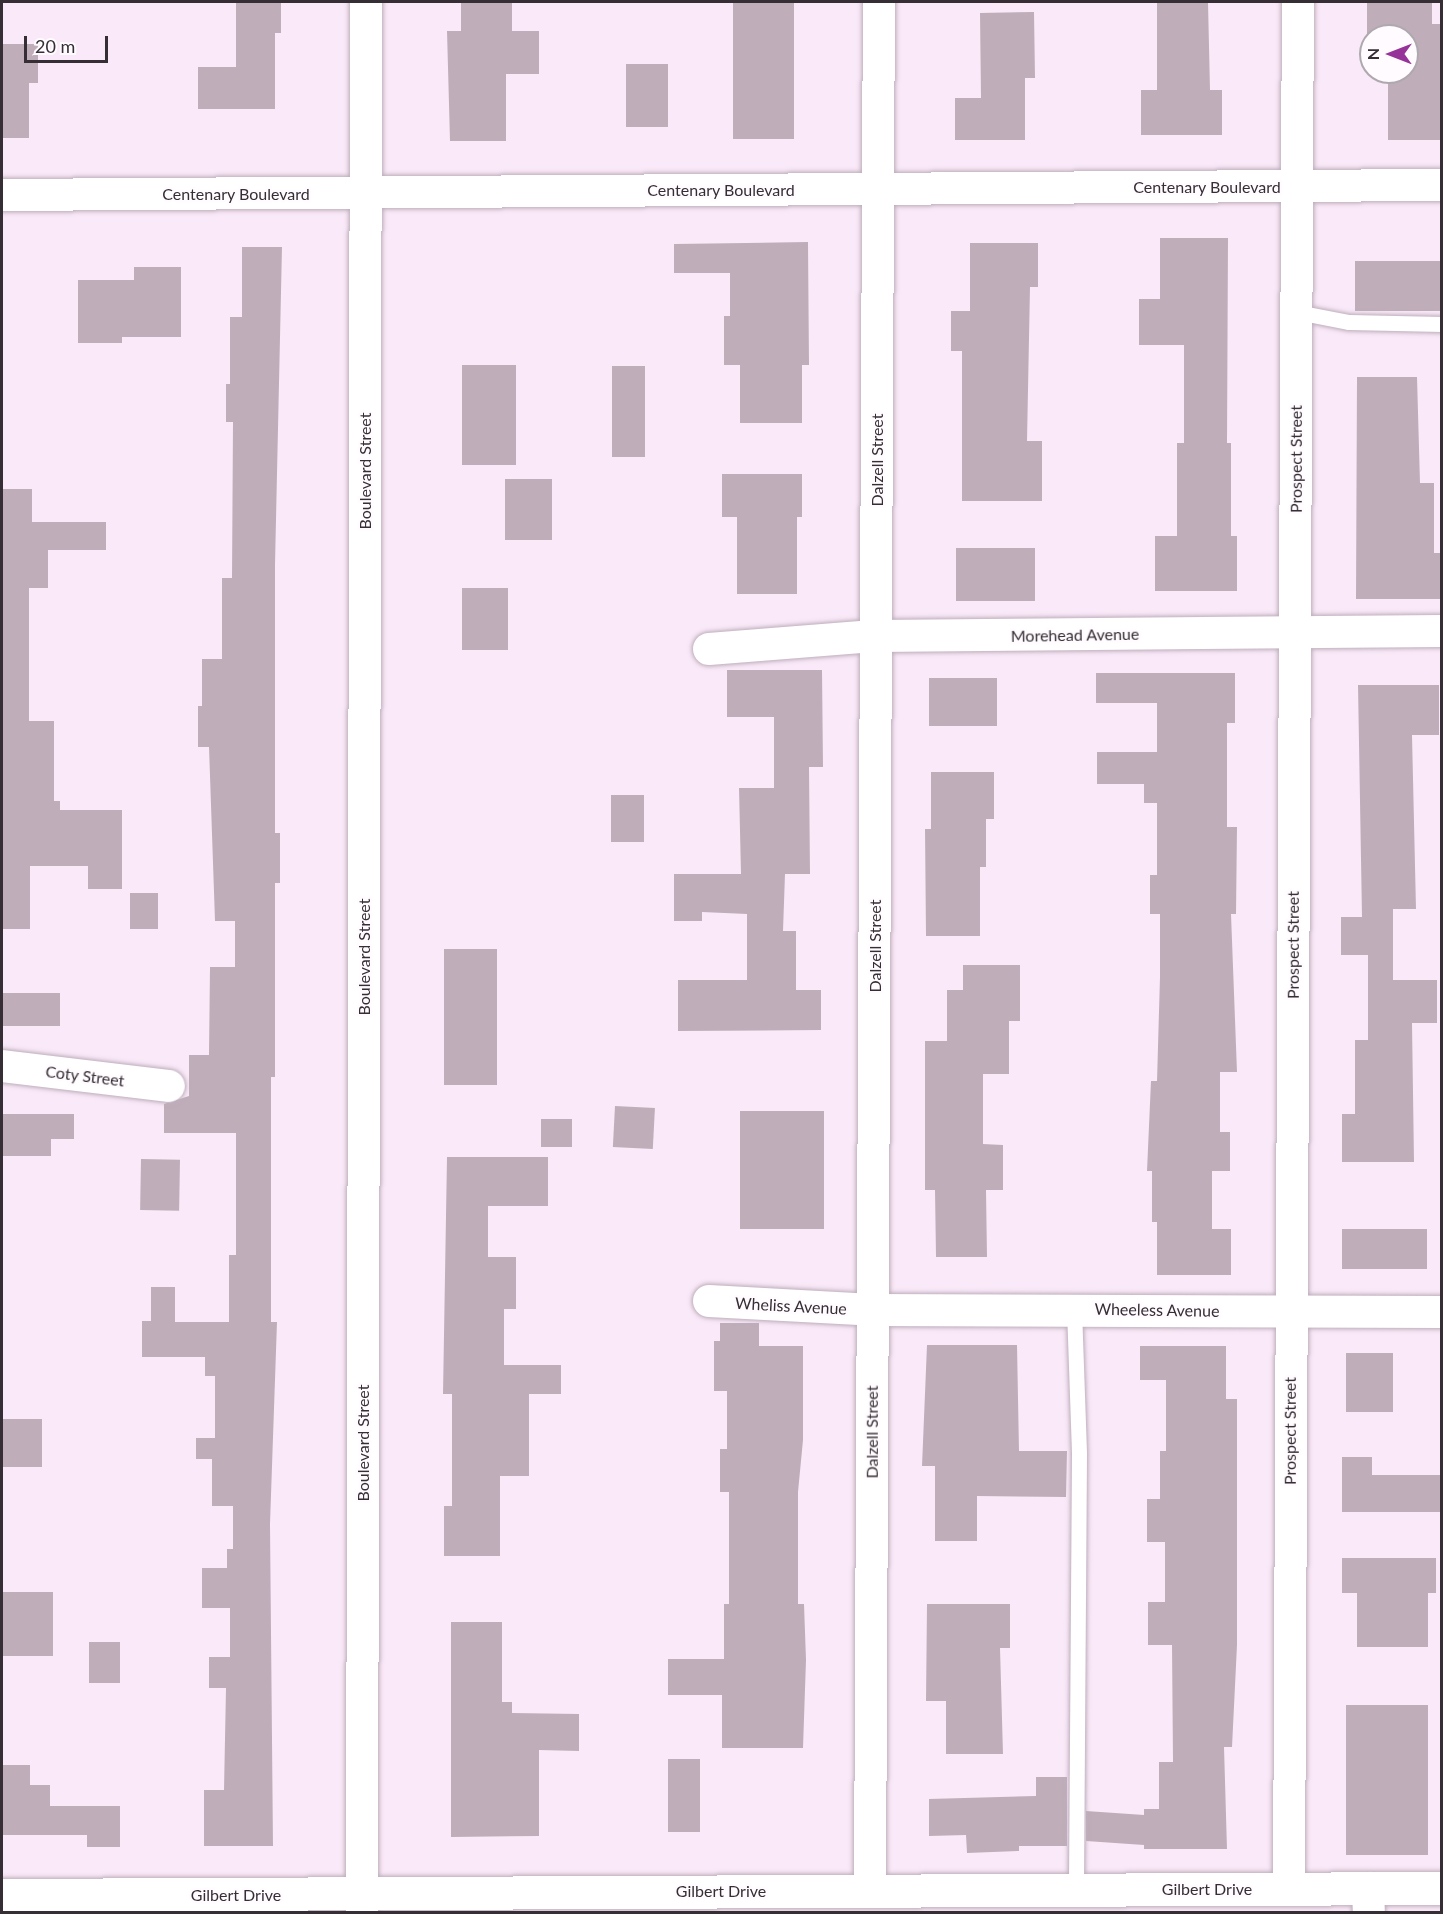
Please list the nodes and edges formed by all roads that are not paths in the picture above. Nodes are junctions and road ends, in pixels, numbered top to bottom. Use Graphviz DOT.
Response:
graph roads {
  1 [pos="366,2"];
  2 [pos="879,2"];
  3 [pos="1298,2"];
  4 [pos="1442,185"];
  5 [pos="1298,186"];
  6 [pos="878,189"];
  7 [pos="365,193"];
  8 [pos="2,195"];
  9 [pos="1297,312"];
  10 [pos="1442,324"];
  11 [pos="1294,632"];
  12 [pos="1442,632"];
  13 [pos="876,636"];
  14 [pos="709,649"];
  15 [pos="2,1066"];
  16 [pos="169,1086"];
  17 [pos="709,1301"];
  18 [pos="873,1310"];
  19 [pos="1074,1310"];
  20 [pos="1291,1312"];
  21 [pos="1442,1312"];
  22 [pos="1442,1888"];
  23 [pos="1076,1889"];
  24 [pos="1289,1889"];
  25 [pos="2,1895"];
  26 [pos="865,1898"];
  27 [pos="1369,1900"];
  28 [pos="125,1904"];
  29 [pos="362,1904"];
  1 -- 7 [label="street, Boulevard Street"];
  2 -- 6 [label="street, Dalzell Street"];
  3 -- 5 [label="street, Prospect Street"];
  4 -- 5 [label="street, Centenary Boulevard"];
  5 -- 6 [label="street, Centenary Boulevard"];
  5 -- 9 [label="street, Prospect Street"];
  6 -- 7 [label="street, Centenary Boulevard"];
  6 -- 13 [label="street, Dalzell Street"];
  7 -- 8 [label="street, Centenary Boulevard"];
  7 -- 29 [label="street, Boulevard Street"];
  9 -- 10 [label="lane"];
  9 -- 11 [label="street, Prospect Street"];
  11 -- 12 [label="street, Morehead Avenue"];
  11 -- 13 [label="street, Morehead Avenue"];
  11 -- 20 [label="street, Prospect Street"];
  13 -- 14 [label="street, Morehead Avenue"];
  13 -- 18 [label="street, Dalzell Street"];
  15 -- 16 [label="street, Coty Street"];
  17 -- 18 [label="street, Wheliss Avenue"];
  18 -- 19 [label="street, Wheeless Avenue"];
  18 -- 26 [label="street, Dalzell Street"];
  19 -- 20 [label="street, Wheeless Avenue"];
  19 -- 23 [label="lane"];
  20 -- 21 [label="street, Wheeless Avenue"];
  20 -- 24 [label="street, Prospect Street"];
  22 -- 27 [label="street, Gilbert Drive"];
  23 -- 24 [label="street, Gilbert Drive"];
  23 -- 26 [label="street, Gilbert Drive"];
  24 -- 27 [label="street, Gilbert Drive"];
  25 -- 28 [label="street, Gilbert Drive"];
  26 -- 29 [label="street, Gilbert Drive"];
  28 -- 29 [label="street, Gilbert Drive"];
}
